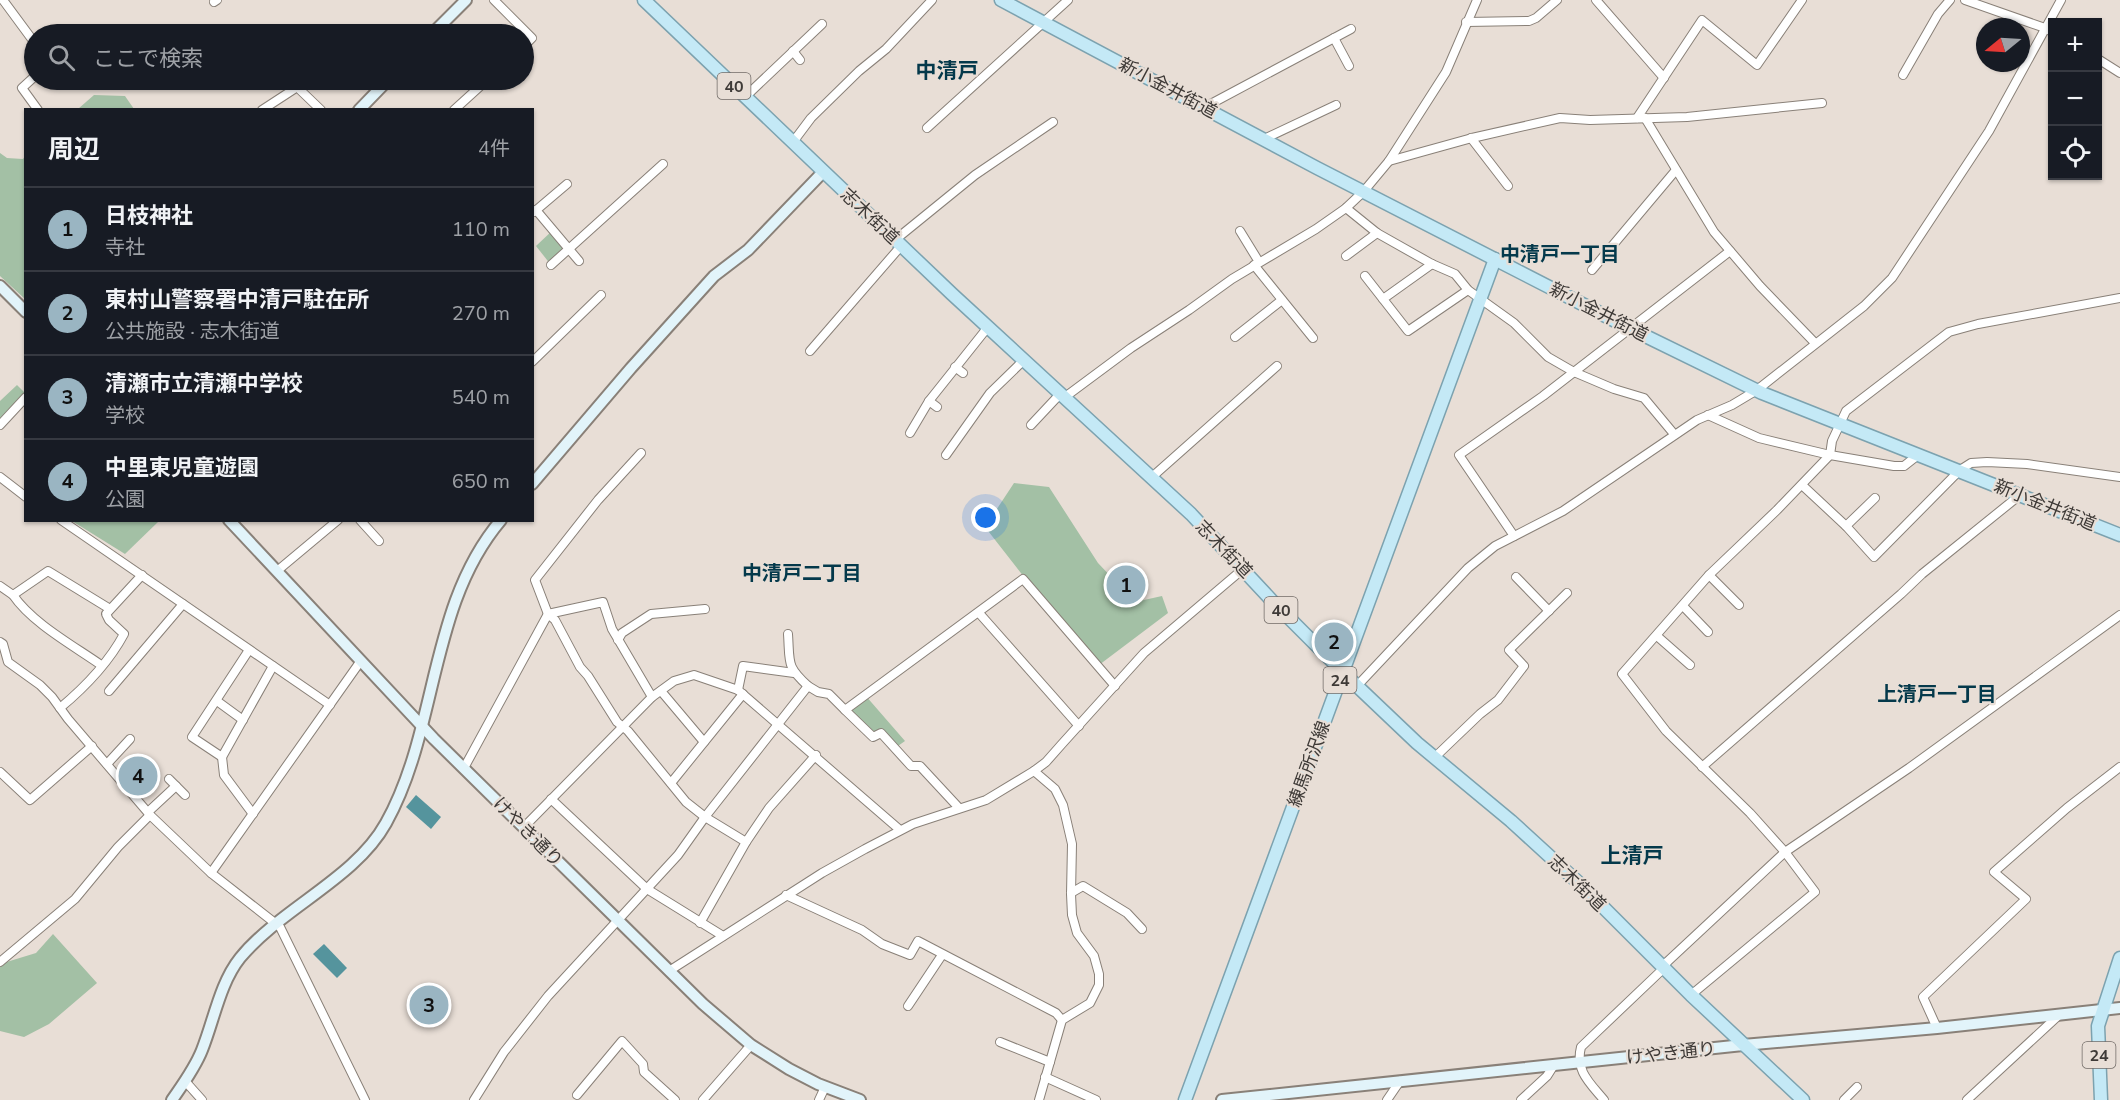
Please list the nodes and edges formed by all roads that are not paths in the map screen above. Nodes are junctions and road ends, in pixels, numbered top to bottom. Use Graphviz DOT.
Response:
graph roads {
  1 [pos="3,0"];
  2 [pos="466,0"];
  3 [pos="494,0"];
  4 [pos="644,0"];
  5 [pos="932,0"];
  6 [pos="1001,0"];
  7 [pos="1068,0"];
  8 [pos="1477,0"];
  9 [pos="1557,0"];
  10 [pos="1596,0"];
  11 [pos="1802,0"];
  12 [pos="1950,0"];
  13 [pos="1965,0"];
  14 [pos="2061,0"];
  15 [pos="2054,18"];
  16 [pos="1044,22"];
  17 [pos="1466,22"];
  18 [pos="442,24"];
  19 [pos="518,24"];
  20 [pos="822,24"];
  21 [pos="24,28"];
  22 [pos="1351,28"];
  23 [pos="2048,30"];
  24 [pos="2048,32"];
  25 [pos="1334,38"];
  26 [pos="793,51"];
  27 [pos="800,60"];
  28 [pos="2102,62"];
  29 [pos="1349,66"];
  30 [pos="2120,73"];
  31 [pos="1903,75"];
  32 [pos="1664,78"];
  33 [pos="24,86"];
  34 [pos="292,90"];
  35 [pos="300,90"];
  36 [pos="376,90"];
  37 [pos="476,90"];
  38 [pos="745,97"];
  39 [pos="1822,103"];
  40 [pos="1336,105"];
  41 [pos="1204,107"];
  42 [pos="37,108"];
  43 [pos="265,108"];
  44 [pos="319,108"];
  45 [pos="361,108"];
  46 [pos="456,108"];
  47 [pos="1641,118"];
  48 [pos="1053,122"];
  49 [pos="927,128"];
  50 [pos="1471,138"];
  51 [pos="1264,139"];
  52 [pos="793,142"];
  53 [pos="1389,161"];
  54 [pos="663,164"];
  55 [pos="1676,170"];
  56 [pos="823,171"];
  57 [pos="567,184"];
  58 [pos="1508,186"];
  59 [pos="1364,191"];
  60 [pos="1346,208"];
  61 [pos="534,212"];
  62 [pos="1240,231"];
  63 [pos="1377,233"];
  64 [pos="898,243"];
  65 [pos="568,249"];
  66 [pos="1730,251"];
  67 [pos="1346,256"];
  68 [pos="1495,259"];
  69 [pos="579,261"];
  70 [pos="1257,264"];
  71 [pos="1432,264"];
  72 [pos="551,265"];
  73 [pos="1592,270"];
  74 [pos="1365,276"];
  75 [pos="0,286"];
  76 [pos="1468,290"];
  77 [pos="601,295"];
  78 [pos="2120,298"];
  79 [pos="1383,299"];
  80 [pos="1480,299"];
  81 [pos="1282,300"];
  82 [pos="24,310"];
  83 [pos="988,327"];
  84 [pos="1629,328"];
  85 [pos="1235,336"];
  86 [pos="1313,338"];
  87 [pos="1815,343"];
  88 [pos="810,351"];
  89 [pos="534,360"];
  90 [pos="1024,360"];
  91 [pos="1276,366"];
  92 [pos="955,367"];
  93 [pos="1574,372"];
  94 [pos="963,373"];
  95 [pos="1757,390"];
  96 [pos="1063,395"];
  97 [pos="24,399"];
  98 [pos="929,401"];
  99 [pos="937,407"];
  100 [pos="1708,415"];
  101 [pos="0,425"];
  102 [pos="1030,425"];
  103 [pos="1839,425"];
  104 [pos="910,433"];
  105 [pos="1674,434"];
  106 [pos="641,453"];
  107 [pos="946,455"];
  108 [pos="1830,455"];
  109 [pos="1918,455"];
  110 [pos="1960,470"];
  111 [pos="0,477"];
  112 [pos="1152,477"];
  113 [pos="2120,477"];
  114 [pos="534,482"];
  115 [pos="1802,485"];
  116 [pos="24,495"];
  117 [pos="2020,495"];
  118 [pos="1875,498"];
  119 [pos="64,522"];
  120 [pos="231,522"];
  121 [pos="336,522"];
  122 [pos="362,522"];
  123 [pos="500,522"];
  124 [pos="1846,526"];
  125 [pos="2120,535"];
  126 [pos="1514,536"];
  127 [pos="379,541"];
  128 [pos="1243,569"];
  129 [pos="277,571"];
  130 [pos="142,575"];
  131 [pos="1709,575"];
  132 [pos="1516,577"];
  133 [pos="0,586"];
  134 [pos="1567,593"];
  135 [pos="13,595"];
  136 [pos="183,604"];
  137 [pos="1739,605"];
  138 [pos="1683,606"];
  139 [pos="110,609"];
  140 [pos="705,609"];
  141 [pos="1549,611"];
  142 [pos="979,613"];
  143 [pos="548,614"];
  144 [pos="2120,615"];
  145 [pos="1708,632"];
  146 [pos="788,634"];
  147 [pos="1657,636"];
  148 [pos="618,640"];
  149 [pos="0,642"];
  150 [pos="249,650"];
  151 [pos="360,662"];
  152 [pos="102,665"];
  153 [pos="1690,665"];
  154 [pos="273,666"];
  155 [pos="794,673"];
  156 [pos="1343,673"];
  157 [pos="808,686"];
  158 [pos="1115,686"];
  159 [pos="1357,686"];
  160 [pos="109,691"];
  161 [pos="661,691"];
  162 [pos="740,692"];
  163 [pos="652,697"];
  164 [pos="217,701"];
  165 [pos="330,705"];
  166 [pos="60,708"];
  167 [pos="845,710"];
  168 [pos="243,720"];
  169 [pos="779,724"];
  170 [pos="421,725"];
  171 [pos="1079,726"];
  172 [pos="622,727"];
  173 [pos="130,739"];
  174 [pos="704,742"];
  175 [pos="92,746"];
  176 [pos="816,755"];
  177 [pos="222,757"];
  178 [pos="1434,758"];
  179 [pos="107,764"];
  180 [pos="1702,767"];
  181 [pos="2120,767"];
  182 [pos="464,768"];
  183 [pos="1034,771"];
  184 [pos="0,772"];
  185 [pos="169,779"];
  186 [pos="671,783"];
  187 [pos="176,786"];
  188 [pos="185,795"];
  189 [pos="551,799"];
  190 [pos="959,808"];
  191 [pos="149,813"];
  192 [pos="253,814"];
  193 [pos="705,817"];
  194 [pos="523,828"];
  195 [pos="900,830"];
  196 [pos="746,842"];
  197 [pos="1785,852"];
  198 [pos="211,873"];
  199 [pos="647,889"];
  200 [pos="1071,893"];
  201 [pos="786,896"];
  202 [pos="619,922"];
  203 [pos="700,922"];
  204 [pos="276,923"];
  205 [pos="1142,929"];
  206 [pos="723,936"];
  207 [pos="942,955"];
  208 [pos="2120,958"];
  209 [pos="0,962"];
  210 [pos="1664,968"];
  211 [pos="669,970"];
  212 [pos="1691,995"];
  213 [pos="2106,1005"];
  214 [pos="908,1006"];
  215 [pos="2120,1008"];
  216 [pos="2059,1015"];
  217 [pos="1062,1020"];
  218 [pos="1937,1028"];
  219 [pos="1000,1042"];
  220 [pos="751,1045"];
  221 [pos="1743,1045"];
  222 [pos="1050,1062"];
  223 [pos="1579,1063"];
  224 [pos="1554,1065"];
  225 [pos="1045,1077"];
  226 [pos="185,1081"];
  227 [pos="1400,1081"];
  228 [pos="825,1087"];
  229 [pos="1857,1087"];
  230 [pos="577,1095"];
  231 [pos="172,1100"];
  232 [pos="202,1100"];
  233 [pos="365,1100"];
  234 [pos="474,1100"];
  235 [pos="675,1100"];
  236 [pos="703,1100"];
  237 [pos="819,1100"];
  238 [pos="860,1100"];
  239 [pos="1039,1100"];
  240 [pos="1096,1100"];
  241 [pos="1185,1100"];
  242 [pos="1222,1100"];
  243 [pos="1387,1100"];
  244 [pos="1521,1100"];
  245 [pos="1604,1100"];
  246 [pos="1803,1100"];
  247 [pos="1844,1100"];
  248 [pos="1967,1100"];
  249 [pos="2101,1100"];
  1 -- 21 [label="street"];
  2 -- 18 [label="street"];
  3 -- 19 [label="street"];
  4 -- 38 [label="main road, 志木街道 / 40"];
  5 -- 52 [label="street"];
  6 -- 16 [label="main road, 新小金井街道"];
  7 -- 16 [label="street"];
  8 -- 17 [label="street"];
  9 -- 17 [label="street"];
  10 -- 32 [label="street"];
  11 -- 32 [label="street"];
  12 -- 31 [label="street"];
  13 -- 23 [label="street"];
  14 -- 15 [label="street"];
  16 -- 41 [label="main road, 新小金井街道"];
  16 -- 49 [label="street"];
  17 -- 53 [label="street"];
  20 -- 26 [label="street"];
  22 -- 25 [label="street"];
  24 -- 87 [label="street"];
  25 -- 29 [label="street"];
  25 -- 41 [label="street"];
  26 -- 27 [label="street"];
  26 -- 38 [label="street"];
  28 -- 30 [label="street"];
  32 -- 47 [label="street"];
  33 -- 42 [label="street"];
  34 -- 43 [label="street"];
  35 -- 44 [label="street"];
  36 -- 45 [label="street"];
  37 -- 46 [label="street"];
  38 -- 52 [label="main road, 志木街道 / 40"];
  39 -- 47 [label="street"];
  40 -- 51 [label="street"];
  41 -- 51 [label="main road, 新小金井街道"];
  47 -- 50 [label="street"];
  47 -- 55 [label="street"];
  48 -- 64 [label="street"];
  50 -- 53 [label="street"];
  50 -- 58 [label="street"];
  51 -- 59 [label="main road, 新小金井街道"];
  52 -- 56 [label="main road, 志木街道 / 40"];
  53 -- 59 [label="street"];
  54 -- 65 [label="street"];
  55 -- 66 [label="street"];
  55 -- 73 [label="street"];
  56 -- 64 [label="main road, 志木街道 / 40"];
  56 -- 114 [label="street"];
  57 -- 61 [label="street"];
  59 -- 60 [label="street"];
  59 -- 68 [label="main road, 新小金井街道"];
  60 -- 63 [label="street"];
  60 -- 70 [label="street"];
  61 -- 65 [label="street"];
  62 -- 70 [label="street"];
  63 -- 67 [label="street"];
  63 -- 71 [label="street"];
  64 -- 83 [label="main road, 志木街道 / 40"];
  64 -- 88 [label="street"];
  65 -- 69 [label="street"];
  65 -- 72 [label="street"];
  66 -- 84 [label="street"];
  66 -- 87 [label="street"];
  68 -- 80 [label="main road, 練馬所沢線 / 24"];
  68 -- 84 [label="main road, 新小金井街道"];
  70 -- 81 [label="street"];
  70 -- 96 [label="street"];
  71 -- 76 [label="street"];
  71 -- 79 [label="street"];
  74 -- 79 [label="street"];
  75 -- 82 [label="street"];
  76 -- 79 [label="street"];
  76 -- 80 [label="street"];
  77 -- 89 [label="street"];
  78 -- 103 [label="street"];
  80 -- 93 [label="street"];
  80 -- 156 [label="main road, 練馬所沢線 / 24"];
  81 -- 85 [label="street"];
  81 -- 86 [label="street"];
  83 -- 90 [label="main road, 志木街道 / 40"];
  83 -- 92 [label="street"];
  84 -- 93 [label="street"];
  84 -- 95 [label="main road, 新小金井街道"];
  87 -- 95 [label="street"];
  90 -- 96 [label="main road, 志木街道 / 40"];
  90 -- 107 [label="street"];
  91 -- 112 [label="street"];
  92 -- 94 [label="street"];
  92 -- 98 [label="street"];
  93 -- 105 [label="street"];
  93 -- 126 [label="street"];
  95 -- 100 [label="street"];
  95 -- 103 [label="main road, 新小金井街道"];
  96 -- 102 [label="street"];
  96 -- 112 [label="main road, 志木街道 / 40"];
  97 -- 101 [label="street"];
  98 -- 99 [label="street"];
  98 -- 104 [label="street"];
  100 -- 105 [label="street"];
  100 -- 108 [label="street"];
  103 -- 108 [label="street"];
  103 -- 109 [label="main road, 新小金井街道"];
  105 -- 126 [label="street"];
  106 -- 143 [label="street"];
  108 -- 109 [label="street"];
  108 -- 115 [label="street"];
  109 -- 110 [label="main road, 新小金井街道"];
  110 -- 113 [label="street"];
  110 -- 117 [label="main road, 新小金井街道"];
  110 -- 124 [label="street"];
  111 -- 116 [label="street"];
  112 -- 128 [label="main road, 志木街道 / 40"];
  115 -- 124 [label="street"];
  115 -- 131 [label="street"];
  117 -- 125 [label="main road, 新小金井街道"];
  117 -- 180 [label="street"];
  118 -- 124 [label="street"];
  119 -- 130 [label="street"];
  120 -- 129 [label="street, けやき通り"];
  121 -- 129 [label="street"];
  122 -- 127 [label="street"];
  123 -- 170 [label="street"];
  126 -- 159 [label="street"];
  128 -- 156 [label="main road, 志木街道 / 40"];
  128 -- 158 [label="street"];
  129 -- 151 [label="street, けやき通り"];
  130 -- 136 [label="street"];
  130 -- 139 [label="street"];
  131 -- 137 [label="street"];
  131 -- 138 [label="street"];
  132 -- 141 [label="street"];
  133 -- 135 [label="street"];
  134 -- 141 [label="street"];
  135 -- 139 [label="street"];
  135 -- 152 [label="street"];
  136 -- 150 [label="street"];
  136 -- 160 [label="street"];
  138 -- 145 [label="street"];
  138 -- 147 [label="street"];
  139 -- 152 [label="street"];
  140 -- 148 [label="street"];
  141 -- 178 [label="street"];
  142 -- 158 [label="street"];
  142 -- 167 [label="street"];
  142 -- 171 [label="street"];
  143 -- 148 [label="street"];
  143 -- 172 [label="street"];
  143 -- 182 [label="street"];
  144 -- 197 [label="street"];
  146 -- 155 [label="street"];
  147 -- 153 [label="street"];
  147 -- 180 [label="street"];
  148 -- 163 [label="street"];
  149 -- 166 [label="street"];
  150 -- 154 [label="street"];
  150 -- 164 [label="street"];
  151 -- 165 [label="street"];
  151 -- 170 [label="street, けやき通り"];
  152 -- 166 [label="street"];
  154 -- 165 [label="street"];
  154 -- 168 [label="street"];
  155 -- 157 [label="street"];
  155 -- 162 [label="street"];
  156 -- 159 [label="main road, 志木街道 / 40"];
  156 -- 241 [label="main road, 練馬所沢線 / 24"];
  157 -- 167 [label="street"];
  157 -- 169 [label="street"];
  158 -- 171 [label="street"];
  159 -- 178 [label="main road, 志木街道 / 40"];
  161 -- 162 [label="street"];
  161 -- 163 [label="street"];
  161 -- 174 [label="street"];
  162 -- 169 [label="street"];
  162 -- 174 [label="street"];
  163 -- 172 [label="street"];
  164 -- 168 [label="street"];
  164 -- 177 [label="street"];
  165 -- 192 [label="street"];
  166 -- 175 [label="street"];
  167 -- 190 [label="street"];
  168 -- 177 [label="street"];
  169 -- 176 [label="street"];
  169 -- 193 [label="street"];
  170 -- 182 [label="street, けやき通り"];
  170 -- 204 [label="street"];
  171 -- 183 [label="street"];
  172 -- 186 [label="street"];
  172 -- 189 [label="street"];
  173 -- 179 [label="street"];
  174 -- 186 [label="street"];
  175 -- 179 [label="street"];
  175 -- 184 [label="street"];
  176 -- 195 [label="street"];
  176 -- 196 [label="street"];
  177 -- 192 [label="street"];
  178 -- 210 [label="main road, 志木街道 / 40"];
  179 -- 191 [label="street"];
  180 -- 197 [label="street"];
  181 -- 218 [label="street"];
  182 -- 194 [label="street, けやき通り"];
  183 -- 190 [label="street"];
  183 -- 200 [label="street"];
  185 -- 187 [label="street"];
  186 -- 193 [label="street"];
  187 -- 188 [label="street"];
  187 -- 191 [label="street"];
  189 -- 194 [label="street"];
  189 -- 199 [label="street"];
  190 -- 195 [label="street"];
  191 -- 198 [label="street"];
  191 -- 209 [label="street"];
  192 -- 198 [label="street"];
  193 -- 196 [label="street"];
  193 -- 199 [label="street"];
  194 -- 202 [label="street, けやき通り"];
  195 -- 201 [label="street"];
  196 -- 203 [label="street"];
  197 -- 210 [label="street"];
  197 -- 212 [label="street"];
  198 -- 204 [label="street"];
  199 -- 202 [label="street"];
  199 -- 203 [label="street"];
  200 -- 205 [label="street"];
  200 -- 217 [label="street"];
  201 -- 206 [label="street"];
  201 -- 207 [label="street"];
  202 -- 211 [label="street, けやき通り"];
  202 -- 234 [label="street"];
  203 -- 206 [label="street"];
  204 -- 226 [label="street"];
  204 -- 233 [label="street"];
  206 -- 211 [label="street"];
  207 -- 214 [label="street"];
  207 -- 217 [label="street"];
  208 -- 213 [label="main road, 24"];
  210 -- 212 [label="main road, 志木街道 / 40"];
  210 -- 223 [label="street"];
  211 -- 220 [label="street, けやき通り"];
  212 -- 221 [label="main road, 志木街道 / 40"];
  213 -- 215 [label="street, けやき通り"];
  213 -- 216 [label="street, けやき通り"];
  213 -- 249 [label="main road, 24"];
  216 -- 218 [label="street, けやき通り"];
  216 -- 248 [label="street"];
  217 -- 222 [label="street"];
  218 -- 221 [label="street, けやき通り"];
  219 -- 222 [label="street"];
  220 -- 228 [label="street, けやき通り"];
  220 -- 236 [label="street"];
  221 -- 223 [label="street, けやき通り"];
  221 -- 246 [label="main road, 志木街道 / 40"];
  222 -- 225 [label="street"];
  223 -- 224 [label="street, けやき通り"];
  223 -- 245 [label="street"];
  224 -- 227 [label="street, けやき通り"];
  224 -- 244 [label="street"];
  225 -- 239 [label="street"];
  225 -- 240 [label="street"];
  226 -- 231 [label="street"];
  226 -- 232 [label="street"];
  227 -- 242 [label="street, けやき通り"];
  227 -- 243 [label="street"];
  228 -- 237 [label="street"];
  228 -- 238 [label="street, けやき通り"];
  229 -- 247 [label="street"];
  230 -- 235 [label="street"];
}
